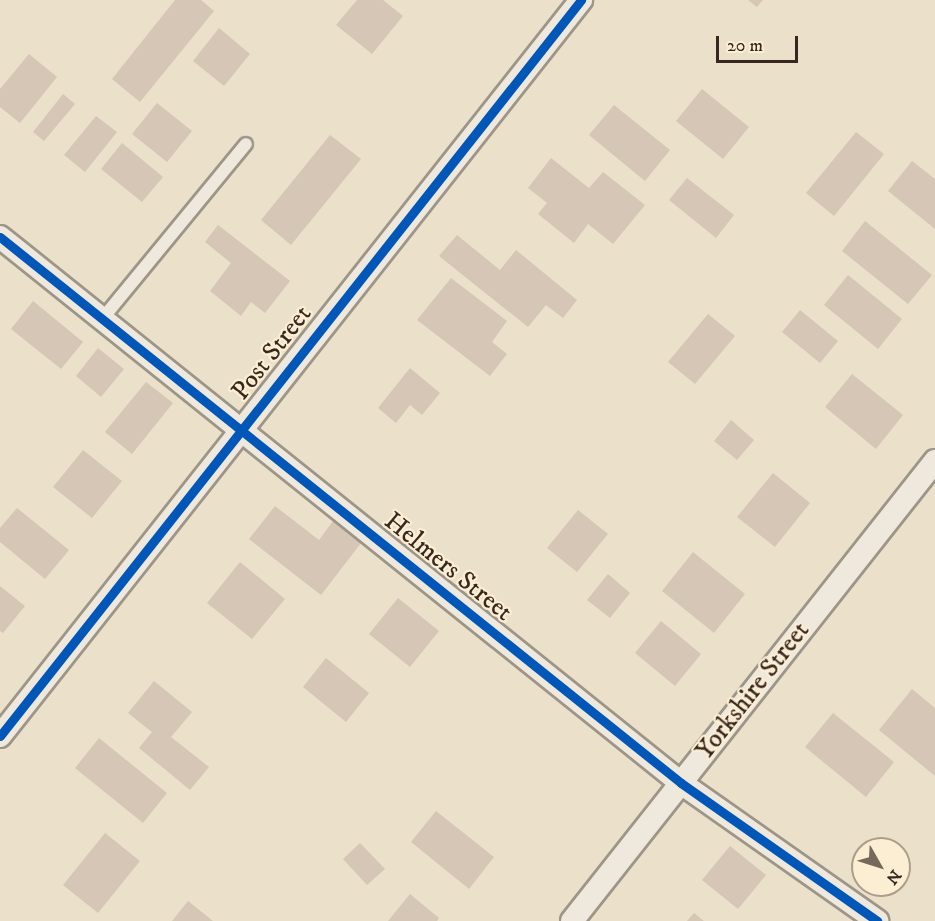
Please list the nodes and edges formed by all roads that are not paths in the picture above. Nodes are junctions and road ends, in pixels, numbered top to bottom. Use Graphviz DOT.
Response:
graph roads {
  1 [pos="581,0"];
  2 [pos="246,144"];
  3 [pos="0,237"];
  4 [pos="103,318"];
  5 [pos="241,426"];
  6 [pos="935,461"];
  7 [pos="0,736"];
  8 [pos="681,783"];
  9 [pos="572,921"];
  10 [pos="878,921"];
  1 -- 5 [label="street, Post Street"];
  2 -- 4 [label="lane"];
  3 -- 4 [label="street, Helmers Street"];
  4 -- 5 [label="street, Helmers Street"];
  5 -- 7 [label="street, Post Street"];
  5 -- 8 [label="street, Helmers Street"];
  6 -- 8 [label="street, Yorkshire Street"];
  8 -- 9 [label="street, Yorkshire Street"];
  8 -- 10 [label="street, Helmers Street"];
}
